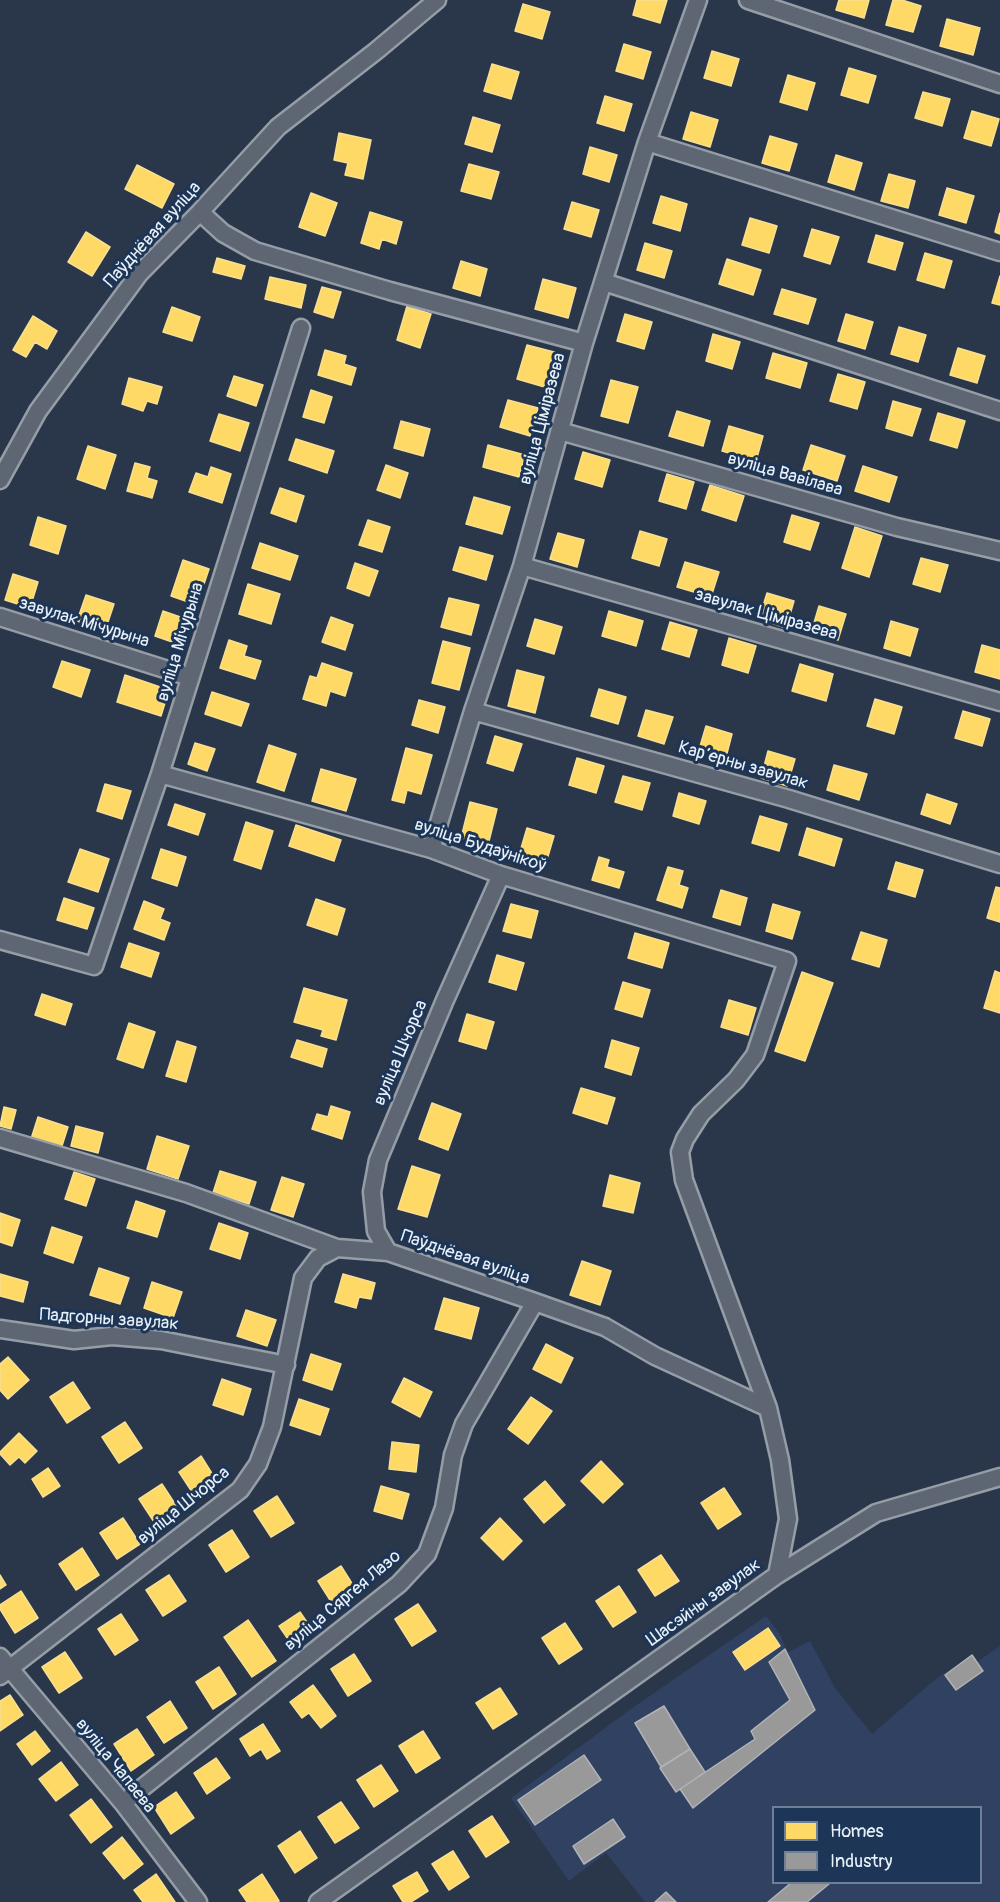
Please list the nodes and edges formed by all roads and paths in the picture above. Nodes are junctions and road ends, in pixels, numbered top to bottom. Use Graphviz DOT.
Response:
graph roads {
  1 [pos="437,0"];
  2 [pos="698,0"];
  3 [pos="748,0"];
  4 [pos="1000,84"];
  5 [pos="647,142"];
  6 [pos="200,212"];
  7 [pos="1000,252"];
  8 [pos="604,282"];
  9 [pos="301,328"];
  10 [pos="584,343"];
  11 [pos="1000,411"];
  12 [pos="560,431"];
  13 [pos="0,480"];
  14 [pos="1000,551"];
  15 [pos="522,566"];
  16 [pos="0,617"];
  17 [pos="190,676"];
  18 [pos="1000,702"];
  19 [pos="473,711"];
  20 [pos="160,774"];
  21 [pos="430,849"];
  22 [pos="1000,864"];
  23 [pos="501,874"];
  24 [pos="0,940"];
  25 [pos="787,961"];
  26 [pos="0,1138"];
  27 [pos="337,1248"];
  28 [pos="388,1252"];
  29 [pos="535,1302"];
  30 [pos="0,1329"];
  31 [pos="286,1365"];
  32 [pos="768,1408"];
  33 [pos="1000,1477"];
  34 [pos="777,1575"];
  35 [pos="3,1668"];
  36 [pos="123,1803"];
  37 [pos="198,1902"];
  38 [pos="318,1902"];
  1 -- 6 [label="street, Паўднёвая вуліца"];
  2 -- 5 [label="street, вуліца Ціміразева"];
  3 -- 4 [label="street"];
  5 -- 7 [label="street"];
  5 -- 8 [label="street, вуліца Ціміразева"];
  6 -- 10 [label="street"];
  6 -- 13 [label="street, Паўднёвая вуліца"];
  8 -- 10 [label="street, вуліца Ціміразева"];
  8 -- 11 [label="street"];
  9 -- 17 [label="street, вуліца Мічурына"];
  10 -- 12 [label="street, вуліца Ціміразева"];
  12 -- 14 [label="street, вуліца Вавілава"];
  12 -- 15 [label="street, вуліца Ціміразева"];
  15 -- 18 [label="street, завулак Ціміразева"];
  15 -- 19 [label="street, вуліца Ціміразева"];
  16 -- 17 [label="street, завулак Мічурына"];
  17 -- 20 [label="street, вуліца Мічурына"];
  19 -- 21 [label="street, вуліца Ціміразева"];
  19 -- 22 [label="street, Карʼерны завулак"];
  20 -- 21 [label="street, вуліца Будаўнікоў"];
  20 -- 24 [label="street, вуліца Мічурына"];
  21 -- 23 [label="street, вуліца Будаўнікоў"];
  23 -- 25 [label="street, вуліца Будаўнікоў"];
  23 -- 28 [label="street, вуліца Шчорса"];
  25 -- 32 [label="street, Шасэйны завулак"];
  26 -- 27 [label="street, Паўднёвая вуліца"];
  27 -- 28 [label="street, Паўднёвая вуліца"];
  27 -- 31 [label="street, вуліца Шчорса"];
  28 -- 29 [label="street, Паўднёвая вуліца"];
  29 -- 32 [label="street, Паўднёвая вуліца"];
  29 -- 36 [label="street, вуліца Сяргея Лазо"];
  30 -- 31 [label="street, Падгорны завулак"];
  31 -- 35 [label="street, вуліца Шчорса"];
  32 -- 34 [label="street, Шасэйны завулак"];
  33 -- 34 [label="street"];
  34 -- 38 [label="street, Шасэйны завулак"];
  35 -- 36 [label="street, вуліца Чапаева"];
  36 -- 37 [label="street, вуліца Чапаева"];
}
